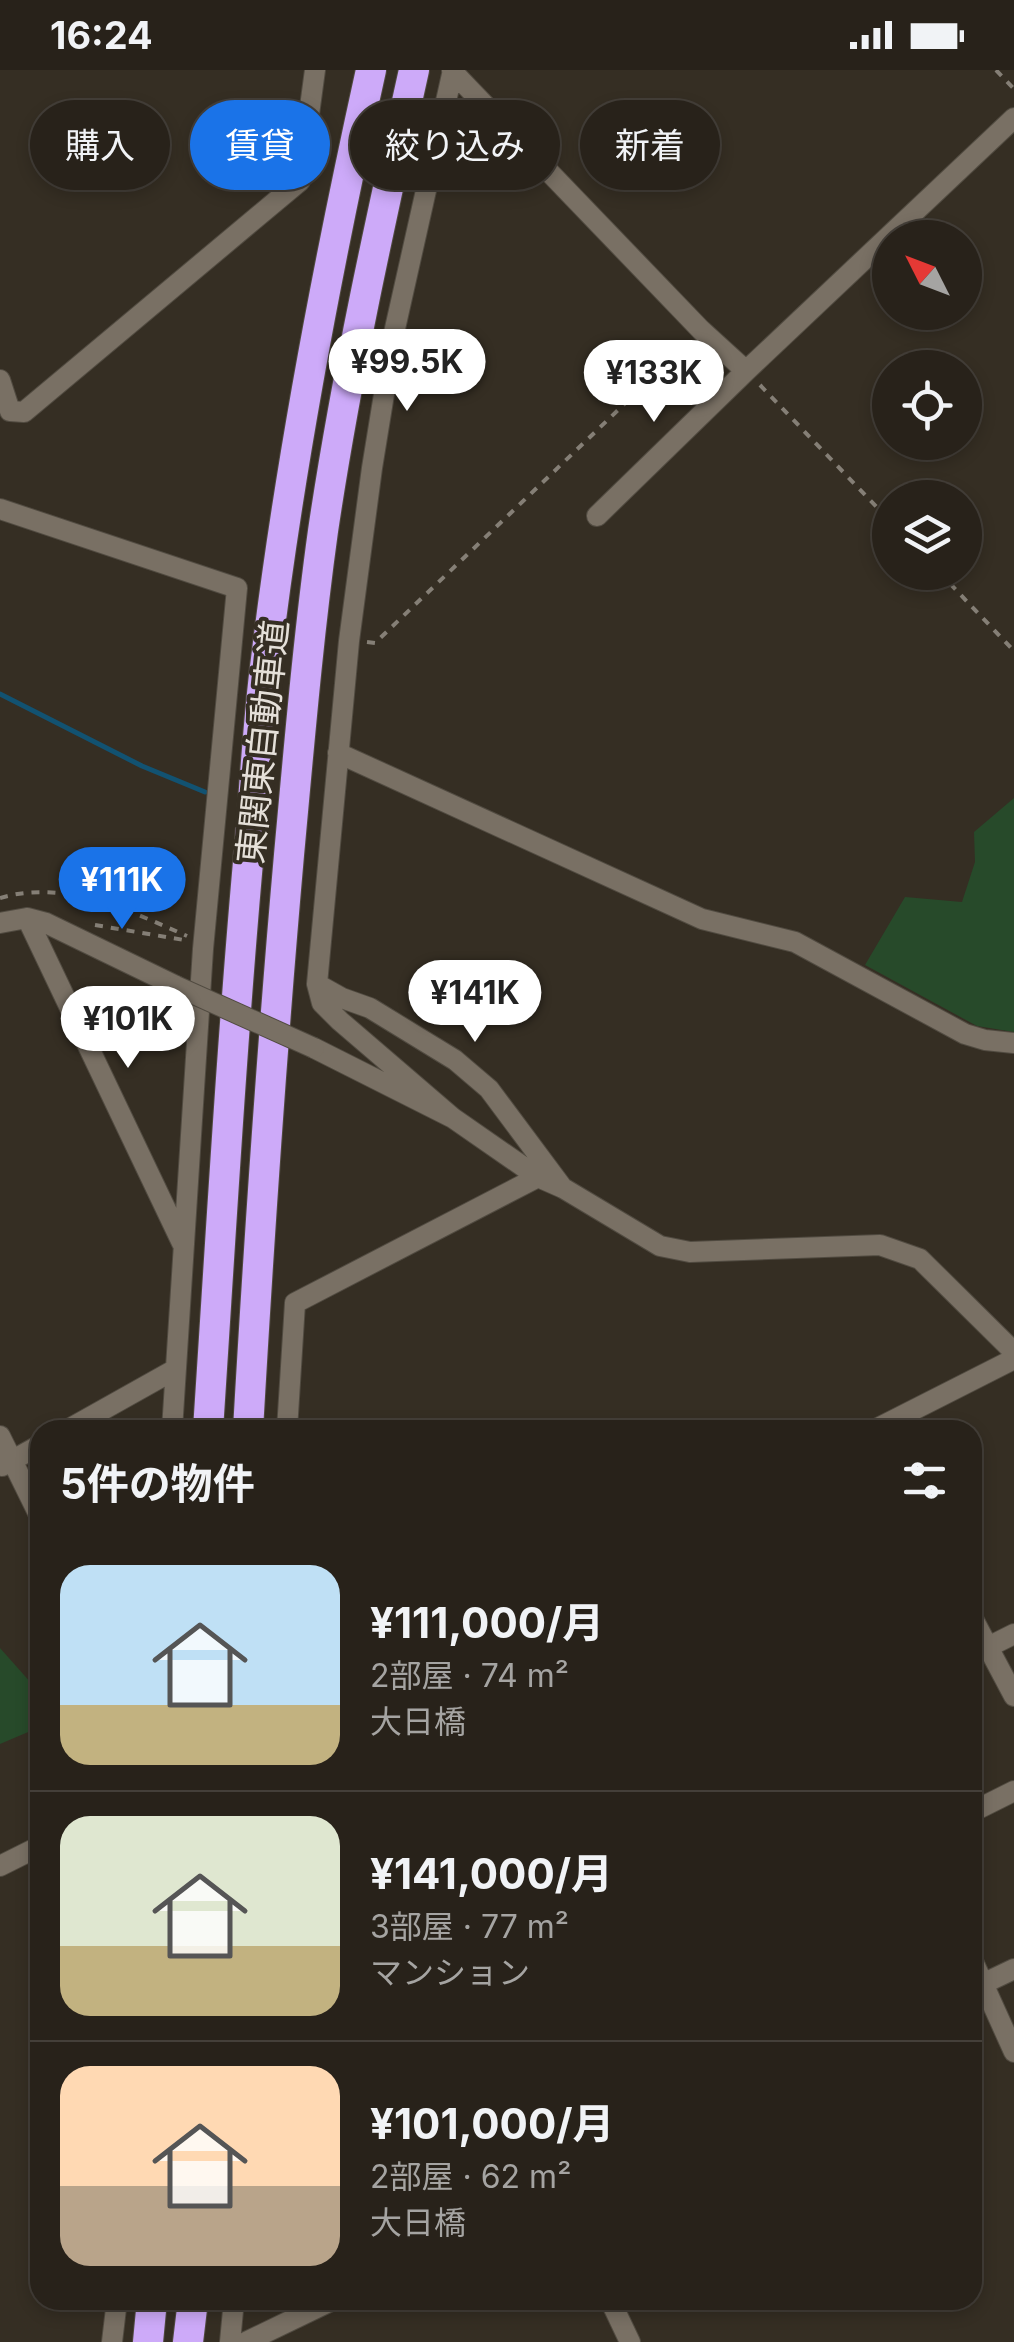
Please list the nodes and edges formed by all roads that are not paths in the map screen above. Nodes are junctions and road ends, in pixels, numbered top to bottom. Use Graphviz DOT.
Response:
graph roads {
  1 [pos="315,70"];
  2 [pos="371,70"];
  3 [pos="414,70"];
  4 [pos="452,70"];
  5 [pos="1014,118"];
  6 [pos="746,371"];
  7 [pos="0,380"];
  8 [pos="0,509"];
  9 [pos="598,516"];
  10 [pos="338,753"];
  11 [pos="37,921"];
  12 [pos="0,923"];
  13 [pos="317,984"];
  14 [pos="1014,1043"];
  15 [pos="453,1118"];
  16 [pos="538,1177"];
  17 [pos="563,1188"];
  18 [pos="183,1245"];
  19 [pos="1014,1356"];
  20 [pos="174,1370"];
  21 [pos="85,1420"];
  22 [pos="172,1420"];
  23 [pos="209,1420"];
  24 [pos="249,1420"];
  25 [pos="288,1420"];
  26 [pos="894,1420"];
  27 [pos="0,1436"];
  28 [pos="30,1451"];
  29 [pos="6,1464"];
  30 [pos="30,1501"];
  31 [pos="1014,1634"];
  32 [pos="982,1650"];
  33 [pos="982,1654"];
  34 [pos="1014,1696"];
  35 [pos="1014,1791"];
  36 [pos="982,1807"];
  37 [pos="30,1851"];
  38 [pos="0,1866"];
  39 [pos="1014,1969"];
  40 [pos="982,1984"];
  41 [pos="982,1993"];
  42 [pos="1014,2052"];
  43 [pos="116,2310"];
  44 [pos="151,2310"];
  45 [pos="192,2310"];
  46 [pos="233,2310"];
  47 [pos="312,2310"];
  48 [pos="615,2310"];
  49 [pos="112,2342"];
  50 [pos="148,2342"];
  51 [pos="188,2342"];
  52 [pos="230,2342"];
  53 [pos="246,2342"];
  54 [pos="630,2342"];
  1 -- 7 [label="street"];
  2 -- 23 [label="highway, 東関東自動車道"];
  3 -- 24 [label="highway, 東関東自動車道"];
  4 -- 6 [label="street"];
  4 -- 10 [label="street"];
  5 -- 6 [label="street"];
  6 -- 9 [label="street"];
  8 -- 18 [label="street"];
  10 -- 13 [label="street"];
  10 -- 14 [label="street"];
  11 -- 12 [label="street"];
  11 -- 15 [label="street, bridge"];
  11 -- 18 [label="street"];
  13 -- 15 [label="street"];
  13 -- 17 [label="street"];
  15 -- 16 [label="street"];
  16 -- 17 [label="street"];
  16 -- 25 [label="street"];
  17 -- 19 [label="street"];
  18 -- 20 [label="street"];
  19 -- 26 [label="street"];
  20 -- 21 [label="street"];
  20 -- 22 [label="street"];
  27 -- 29 [label="street"];
  28 -- 29 [label="street"];
  29 -- 30 [label="street"];
  31 -- 32 [label="street"];
  33 -- 34 [label="street"];
  35 -- 36 [label="street"];
  37 -- 38 [label="street"];
  39 -- 40 [label="street"];
  41 -- 42 [label="street"];
  43 -- 49 [label="street"];
  44 -- 50 [label="highway"];
  45 -- 51 [label="highway"];
  46 -- 52 [label="street"];
  47 -- 53 [label="street"];
  48 -- 54 [label="street"];
}
